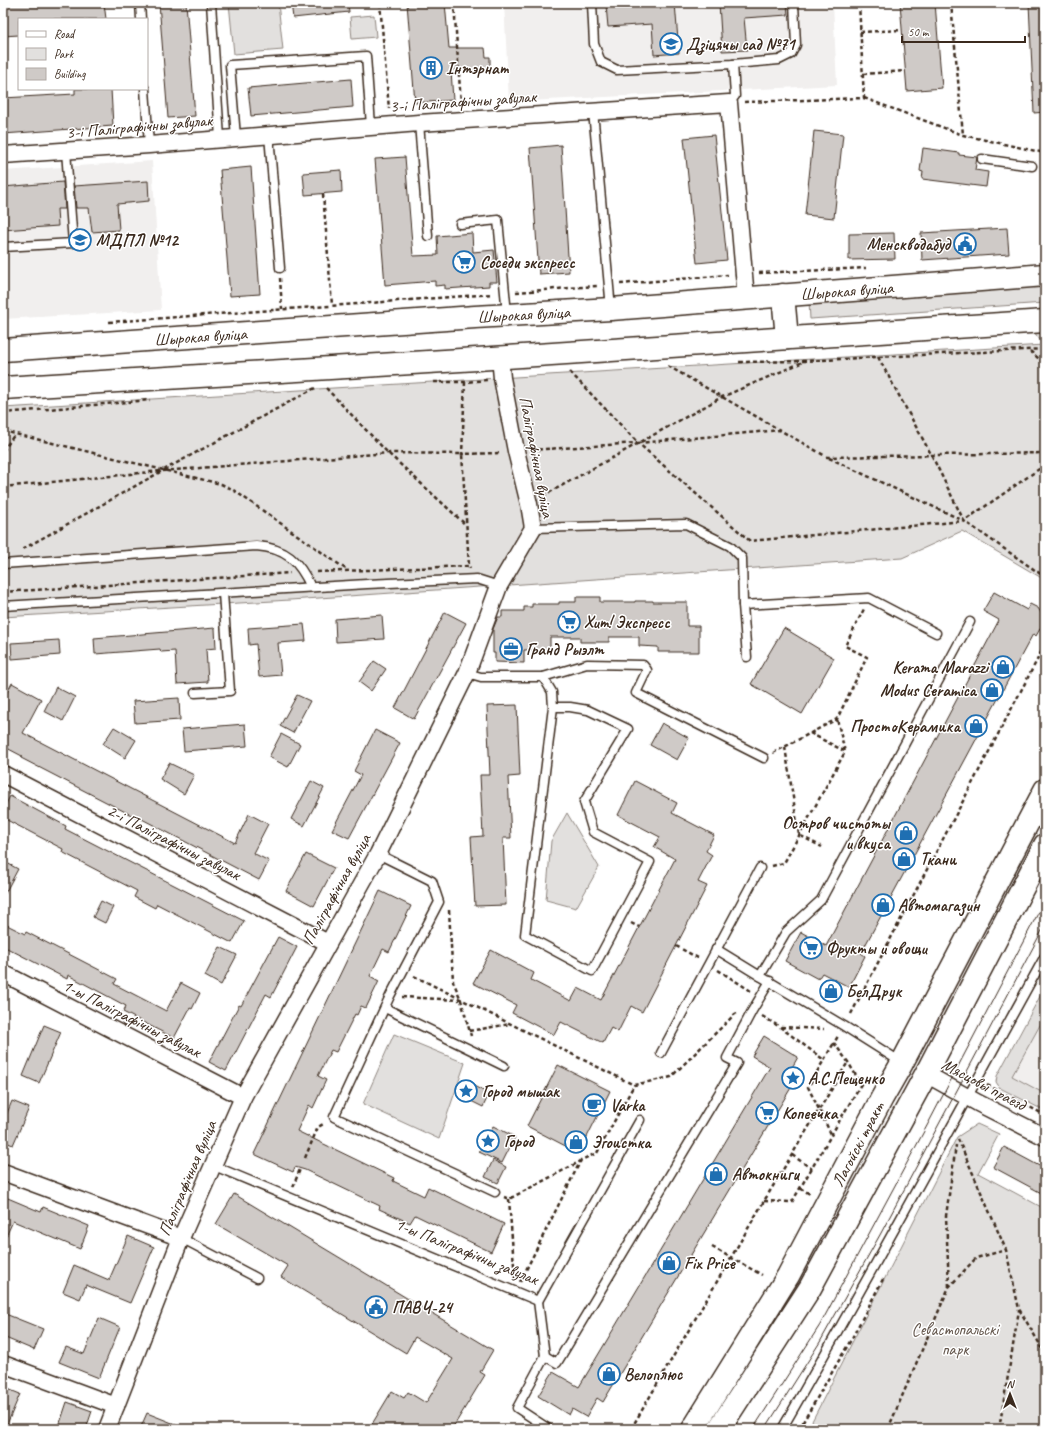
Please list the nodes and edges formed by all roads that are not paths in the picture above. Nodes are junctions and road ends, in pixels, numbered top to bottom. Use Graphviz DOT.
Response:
graph roads {
  1 [pos="140,3"];
  2 [pos="211,3"];
  3 [pos="592,3"];
  4 [pos="794,3"];
  5 [pos="141,18"];
  6 [pos="733,64"];
  7 [pos="145,90"];
  8 [pos="729,103"];
  9 [pos="592,111"];
  10 [pos="419,122"];
  11 [pos="372,126"];
  12 [pos="269,134"];
  13 [pos="228,138"];
  14 [pos="149,145"];
  15 [pos="66,151"];
  16 [pos="3,155"];
  17 [pos="982,159"];
  18 [pos="1032,166"];
  19 [pos="460,224"];
  20 [pos="428,236"];
  21 [pos="3,247"];
  22 [pos="280,268"];
  23 [pos="1045,275"];
  24 [pos="784,295"];
  25 [pos="746,298"];
  26 [pos="611,309"];
  27 [pos="507,315"];
  28 [pos="1045,321"];
  29 [pos="787,338"];
  30 [pos="3,350"];
  31 [pos="500,357"];
  32 [pos="3,388"];
  33 [pos="533,528"];
  34 [pos="3,564"];
  35 [pos="499,586"];
  36 [pos="311,587"];
  37 [pos="223,593"];
  38 [pos="3,606"];
  39 [pos="743,606"];
  40 [pos="970,622"];
  41 [pos="936,633"];
  42 [pos="747,657"];
  43 [pos="466,674"];
  44 [pos="543,677"];
  45 [pos="195,693"];
  46 [pos="553,707"];
  47 [pos="764,758"];
  48 [pos="3,774"];
  49 [pos="1045,790"];
  50 [pos="1045,845"];
  51 [pos="378,854"];
  52 [pos="760,868"];
  53 [pos="328,943"];
  54 [pos="716,949"];
  55 [pos="1045,956"];
  56 [pos="3,973"];
  57 [pos="760,976"];
  58 [pos="770,981"];
  59 [pos="385,1008"];
  60 [pos="661,1053"];
  61 [pos="902,1063"];
  62 [pos="504,1066"];
  63 [pos="926,1074"];
  64 [pos="243,1097"];
  65 [pos="968,1098"];
  66 [pos="640,1120"];
  67 [pos="1045,1137"];
  68 [pos="212,1166"];
  69 [pos="3,1172"];
  70 [pos="495,1192"];
  71 [pos="181,1238"];
  72 [pos="257,1278"];
  73 [pos="538,1301"];
  74 [pos="545,1356"];
  75 [pos="3,1364"];
  76 [pos="116,1406"];
  77 [pos="108,1429"];
  78 [pos="549,1429"];
  79 [pos="693,1429"];
  80 [pos="719,1429"];
  81 [pos="782,1429"];
  1 -- 5 [label="lane"];
  2 -- 13 [label="lane"];
  3 -- 6 [label="lane"];
  4 -- 6 [label="lane"];
  6 -- 8 [label="lane"];
  7 -- 14 [label="lane"];
  8 -- 9 [label="street, 3-і Паліграфічны завулак"];
  8 -- 25 [label="street"];
  9 -- 10 [label="street, 3-і Паліграфічны завулак"];
  9 -- 26 [label="lane"];
  10 -- 11 [label="street, 3-і Паліграфічны завулак"];
  10 -- 20 [label="lane"];
  11 -- 12 [label="street, 3-і Паліграфічны завулак"];
  11 -- 13 [label="lane"];
  12 -- 13 [label="street, 3-і Паліграфічны завулак"];
  12 -- 22 [label="lane"];
  13 -- 14 [label="street, 3-і Паліграфічны завулак"];
  14 -- 15 [label="street, 3-і Паліграфічны завулак"];
  15 -- 16 [label="street, 3-і Паліграфічны завулак"];
  15 -- 21 [label="lane"];
  17 -- 18 [label="lane"];
  19 -- 27 [label="lane"];
  23 -- 24 [label="main road, Шырокая вуліца"];
  24 -- 25 [label="main road, Шырокая вуліца"];
  24 -- 29 [label="main road"];
  25 -- 26 [label="main road, Шырокая вуліца"];
  26 -- 27 [label="main road, Шырокая вуліца"];
  27 -- 30 [label="main road, Шырокая вуліца"];
  28 -- 29 [label="main road"];
  29 -- 31 [label="main road"];
  31 -- 32 [label="main road"];
  31 -- 33 [label="street, Паліграфічная вуліца"];
  33 -- 35 [label="street, Паліграфічная вуліца"];
  33 -- 39 [label="lane"];
  34 -- 36 [label="lane"];
  35 -- 36 [label="lane"];
  35 -- 43 [label="street, Паліграфічная вуліца"];
  36 -- 37 [label="lane"];
  37 -- 38 [label="lane"];
  37 -- 45 [label="lane"];
  39 -- 41 [label="lane"];
  39 -- 42 [label="lane"];
  40 -- 57 [label="lane"];
  43 -- 44 [label="lane"];
  43 -- 51 [label="street, Паліграфічная вуліца"];
  44 -- 46 [label="lane"];
  44 -- 47 [label="lane"];
  46 -- 46 [label="lane"];
  48 -- 53 [label="street, 2-і Паліграфічны завулак"];
  49 -- 61 [label="main road, Лагойскі тракт"];
  50 -- 63 [label="main road, Лагойскі тракт"];
  51 -- 53 [label="street, Паліграфічная вуліца"];
  51 -- 59 [label="lane"];
  52 -- 54 [label="lane"];
  53 -- 64 [label="street, Паліграфічная вуліца"];
  54 -- 57 [label="lane"];
  54 -- 60 [label="lane"];
  55 -- 65 [label="lane"];
  56 -- 64 [label="street, 1-ы Паліграфічны завулак"];
  57 -- 58 [label="lane"];
  58 -- 61 [label="lane"];
  58 -- 74 [label="lane"];
  59 -- 62 [label="lane"];
  59 -- 70 [label="lane"];
  61 -- 63 [label="main road"];
  61 -- 79 [label="main road, Лагойскі тракт"];
  63 -- 65 [label="street, Мясцовы праезд"];
  63 -- 80 [label="main road, Лагойскі тракт"];
  64 -- 68 [label="street, Паліграфічная вуліца"];
  65 -- 67 [label="street, Мясцовы праезд"];
  65 -- 81 [label="lane"];
  66 -- 73 [label="lane, 1-ы Паліграфічны завулак"];
  68 -- 71 [label="street, Паліграфічная вуліца"];
  68 -- 73 [label="lane, 1-ы Паліграфічны завулак"];
  69 -- 71 [label="street"];
  71 -- 72 [label="lane"];
  71 -- 76 [label="street, Паліграфічная вуліца"];
  73 -- 74 [label="lane"];
  74 -- 78 [label="lane"];
  75 -- 76 [label="street"];
  76 -- 77 [label="street, Паліграфічная вуліца"];
}
